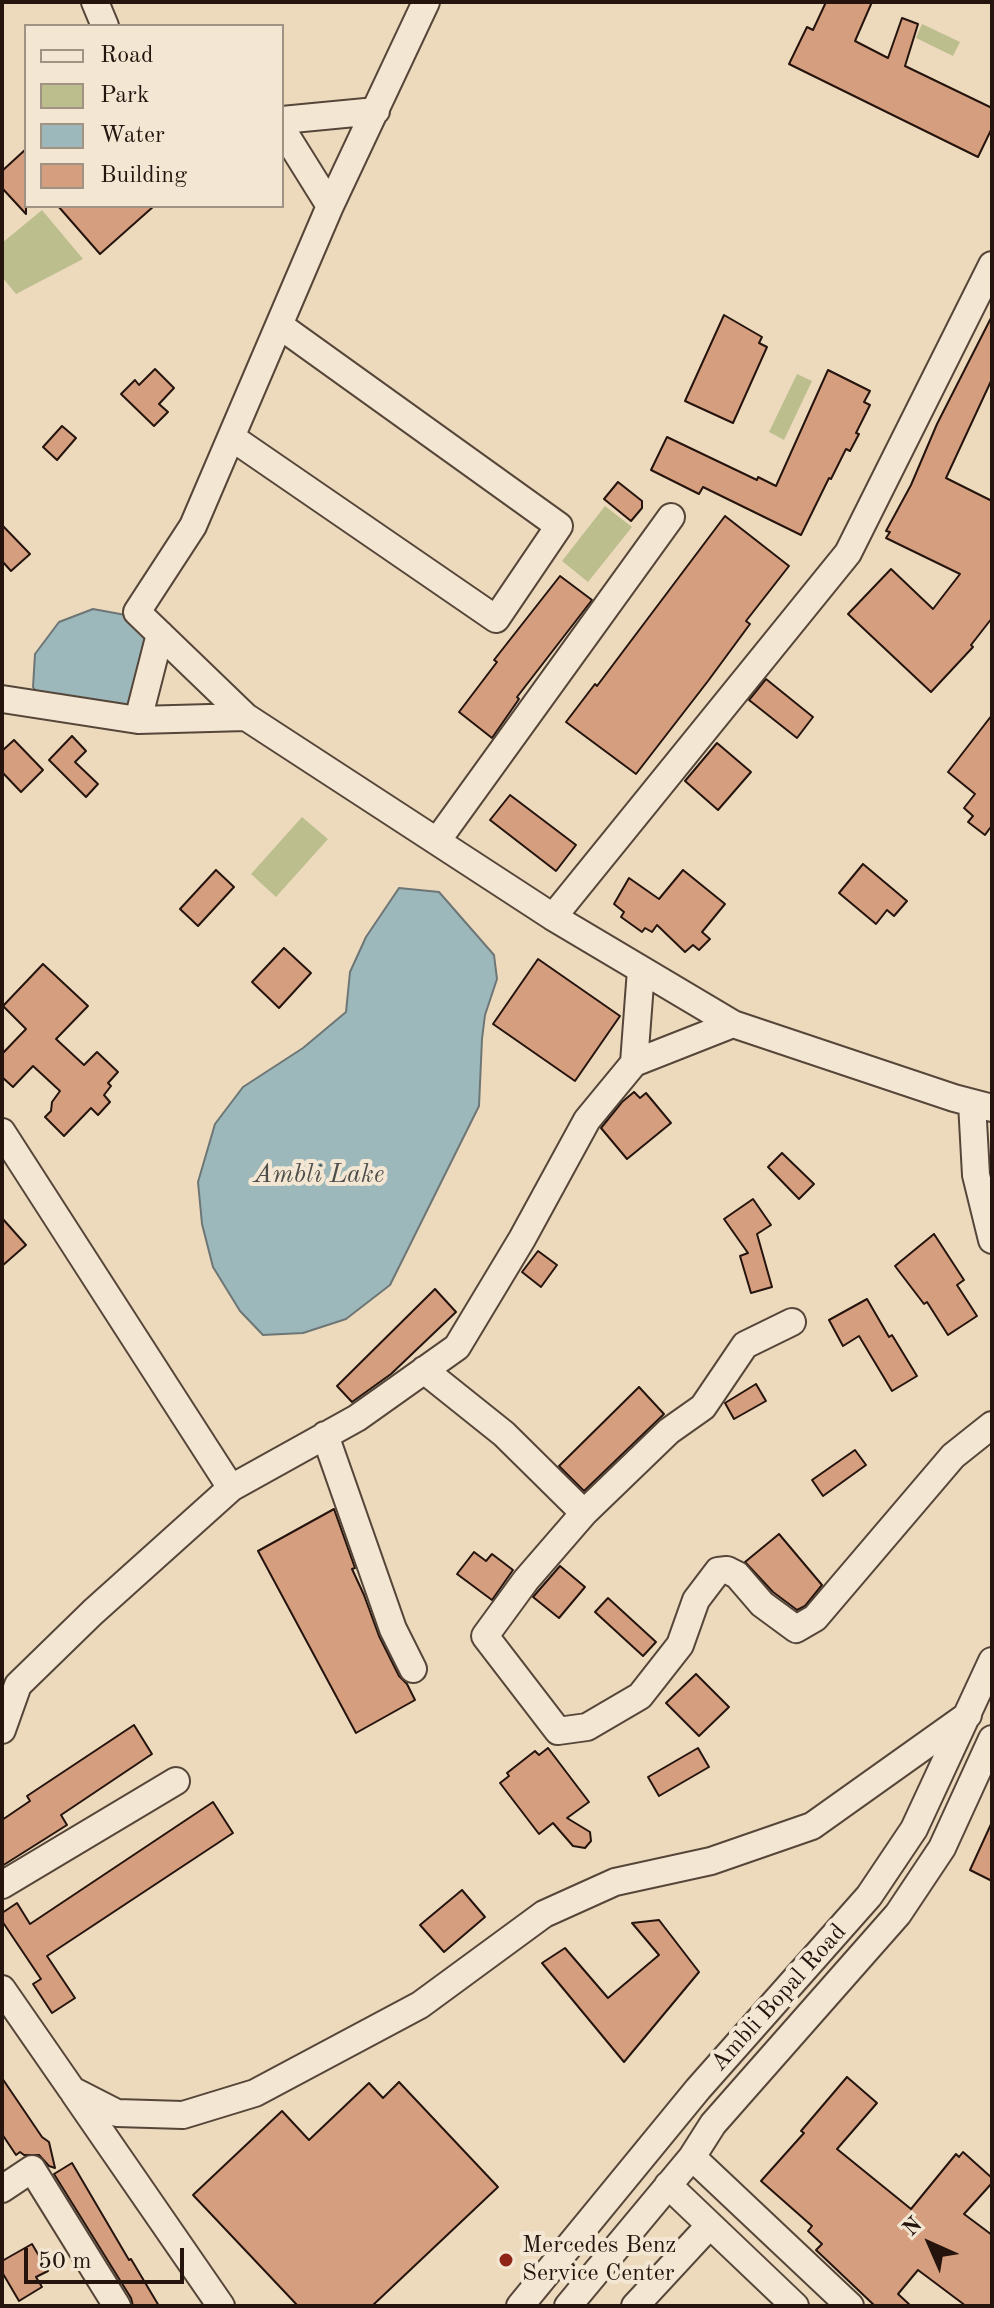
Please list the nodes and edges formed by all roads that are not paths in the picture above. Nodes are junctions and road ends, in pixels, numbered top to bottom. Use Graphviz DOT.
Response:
graph roads {
  1 [pos="95,2"];
  2 [pos="426,2"];
  3 [pos="104,24"];
  4 [pos="376,111"];
  5 [pos="284,120"];
  6 [pos="284,132"];
  7 [pos="330,206"];
  8 [pos="992,265"];
  9 [pos="279,325"];
  10 [pos="231,437"];
  11 [pos="671,517"];
  12 [pos="160,634"];
  13 [pos="2,699"];
  14 [pos="246,717"];
  15 [pos="138,720"];
  16 [pos="437,841"];
  17 [pos="553,917"];
  18 [pos="641,970"];
  19 [pos="733,1024"];
  20 [pos="634,1063"];
  21 [pos="982,1105"];
  22 [pos="2,1132"];
  23 [pos="992,1240"];
  24 [pos="792,1322"];
  25 [pos="424,1370"];
  26 [pos="992,1425"];
  27 [pos="325,1435"];
  28 [pos="231,1488"];
  29 [pos="584,1513"];
  30 [pos="992,1661"];
  31 [pos="413,1669"];
  32 [pos="968,1715"];
  33 [pos="2,1730"];
  34 [pos="992,1739"];
  35 [pos="176,1781"];
  36 [pos="2,1885"];
  37 [pos="2,1989"];
  38 [pos="72,2090"];
  39 [pos="692,2157"];
  40 [pos="668,2185"];
  41 [pos="2,2189"];
  42 [pos="710,2225"];
  43 [pos="570,2305"];
  44 [pos="117,2306"];
  45 [pos="221,2306"];
  46 [pos="520,2306"];
  47 [pos="635,2306"];
  48 [pos="795,2306"];
  49 [pos="850,2306"];
  1 -- 3 [label="street"];
  2 -- 4 [label="street"];
  4 -- 5 [label="street"];
  4 -- 7 [label="street"];
  6 -- 7 [label="street"];
  7 -- 9 [label="street"];
  8 -- 17 [label="street"];
  9 -- 10 [label="street"];
  9 -- 10 [label="street"];
  10 -- 12 [label="street"];
  11 -- 16 [label="street"];
  12 -- 14 [label="street"];
  12 -- 15 [label="street"];
  13 -- 15 [label="street"];
  14 -- 15 [label="street"];
  14 -- 16 [label="street"];
  16 -- 17 [label="street"];
  17 -- 18 [label="street"];
  18 -- 19 [label="street"];
  18 -- 20 [label="street"];
  19 -- 20 [label="street"];
  19 -- 21 [label="street"];
  20 -- 25 [label="street"];
  21 -- 23 [label="street"];
  22 -- 28 [label="street"];
  24 -- 29 [label="street"];
  25 -- 27 [label="street"];
  25 -- 29 [label="street"];
  26 -- 29 [label="street"];
  27 -- 28 [label="street"];
  27 -- 31 [label="street"];
  28 -- 33 [label="street"];
  30 -- 32 [label="street, Ambli Bopal Road"];
  32 -- 38 [label="street"];
  32 -- 46 [label="street, Ambli Bopal Road"];
  34 -- 39 [label="street, Ambli Bopal Road"];
  35 -- 36 [label="street"];
  37 -- 38 [label="street"];
  38 -- 45 [label="street"];
  39 -- 40 [label="street, Ambli Bopal Road"];
  39 -- 49 [label="street"];
  40 -- 42 [label="street"];
  40 -- 43 [label="street, Ambli Bopal Road"];
  41 -- 44 [label="street"];
  42 -- 47 [label="street"];
  42 -- 48 [label="street"];
}
